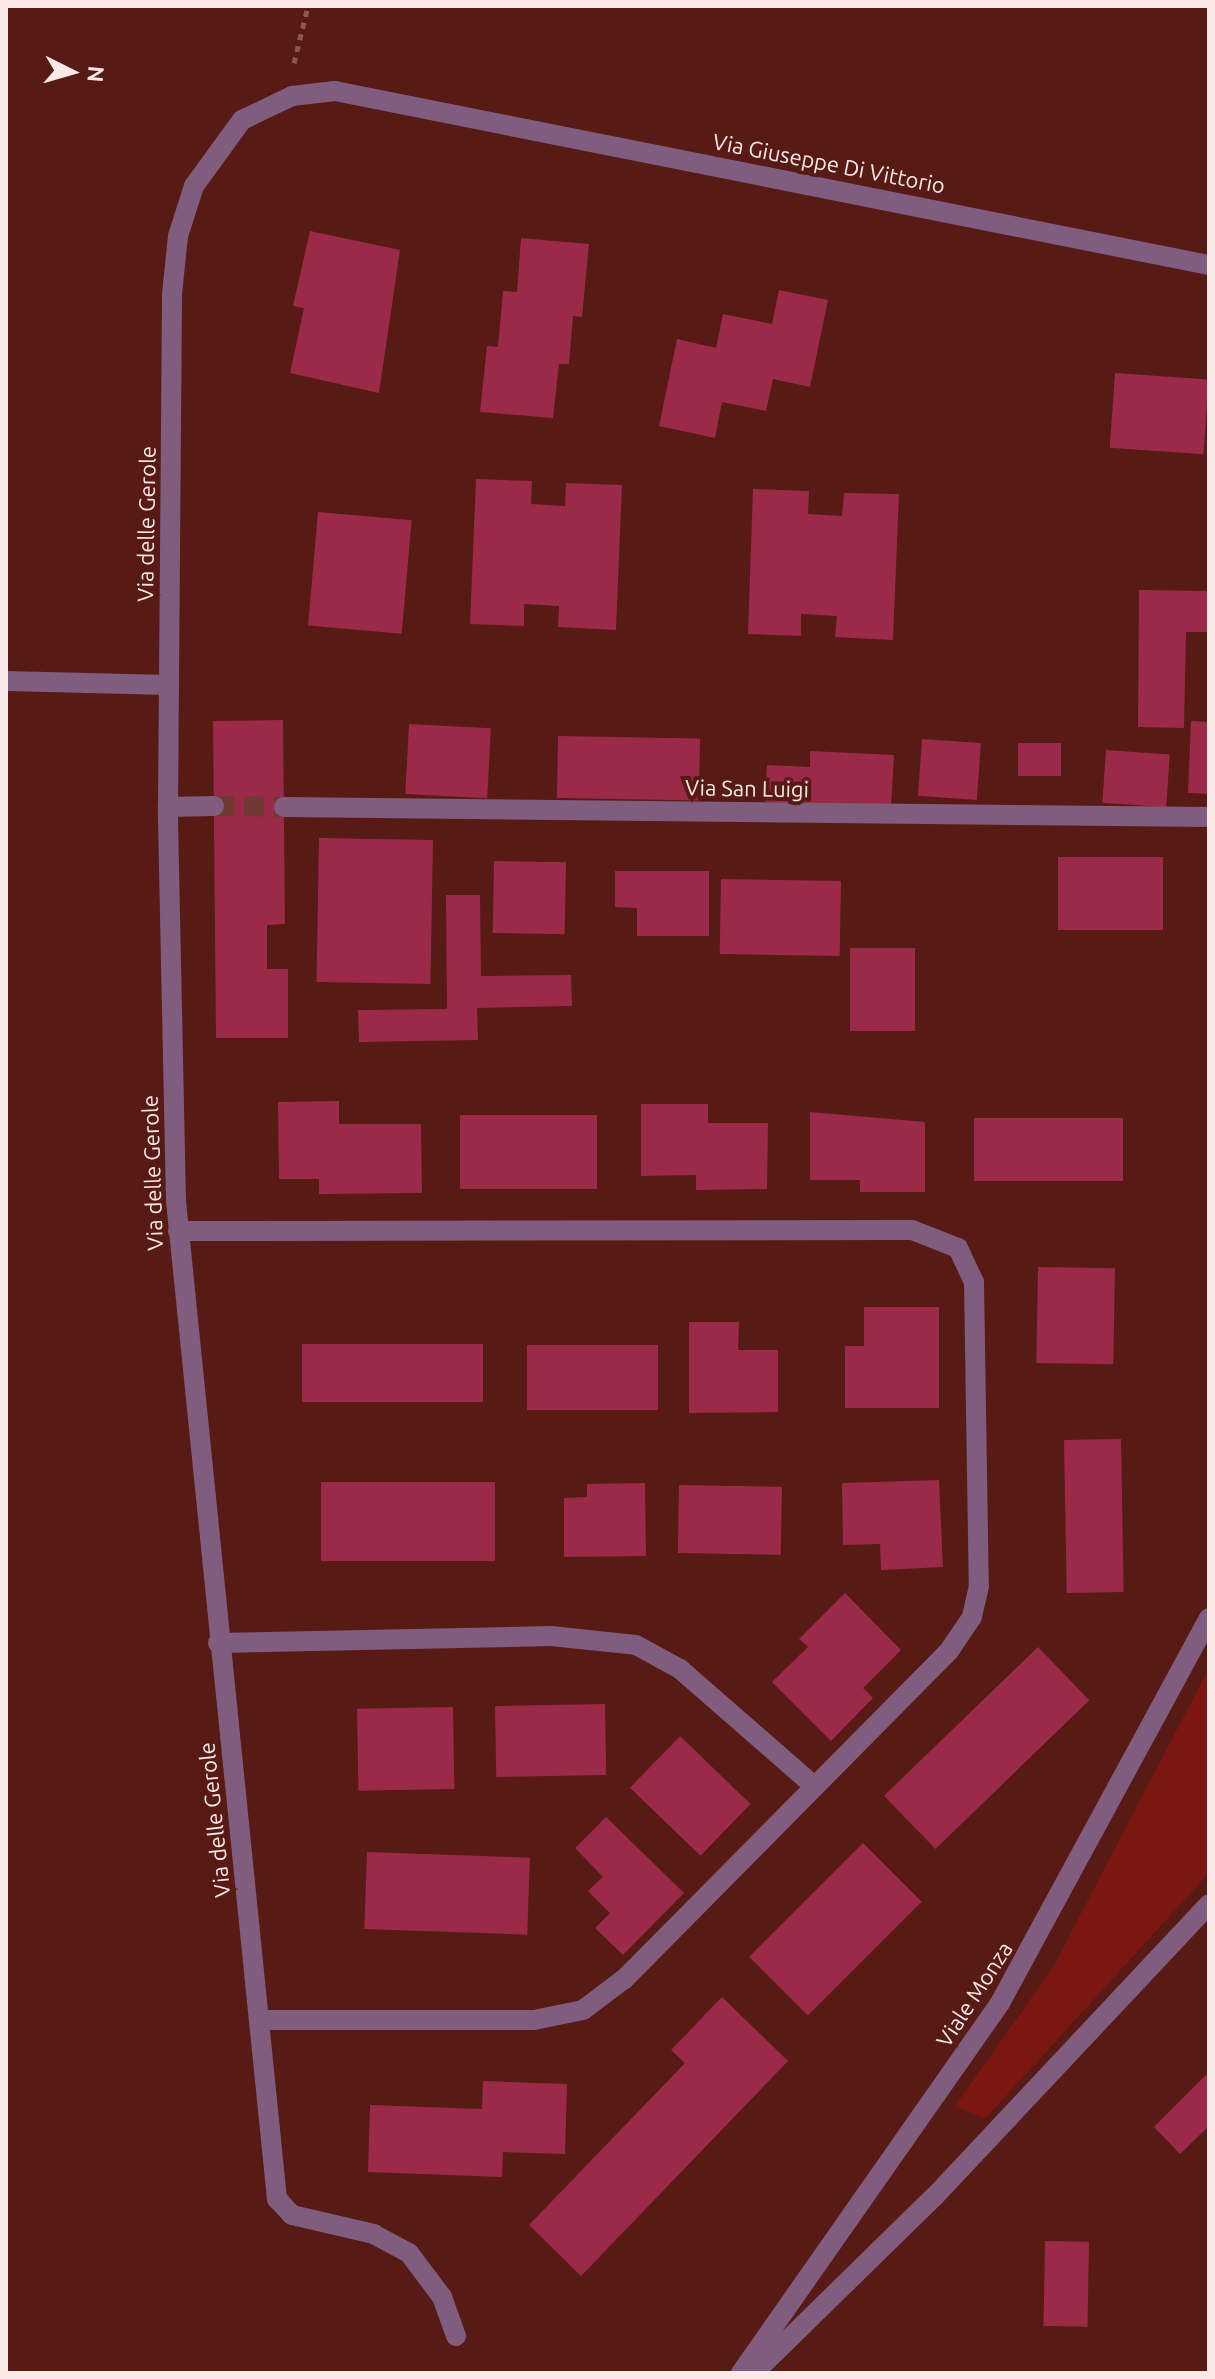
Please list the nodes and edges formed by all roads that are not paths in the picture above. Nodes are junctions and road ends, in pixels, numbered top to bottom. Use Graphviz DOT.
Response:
graph roads {
  1 [pos="439,106"];
  2 [pos="1209,265"];
  3 [pos="6,681"];
  4 [pos="169,685"];
  5 [pos="214,806"];
  6 [pos="168,807"];
  7 [pos="284,807"];
  8 [pos="1209,817"];
  9 [pos="178,1231"];
  10 [pos="1209,1618"];
  11 [pos="218,1643"];
  12 [pos="814,1786"];
  13 [pos="1209,1904"];
  14 [pos="261,2020"];
  15 [pos="456,2336"];
  16 [pos="741,2373"];
  17 [pos="754,2373"];
  1 -- 2 [label="street, Via Giuseppe Di Vittorio"];
  1 -- 4 [label="street, Via delle Gerole"];
  3 -- 4 [label="street"];
  4 -- 6 [label="street, Via delle Gerole"];
  5 -- 6 [label="street"];
  6 -- 9 [label="street, Via delle Gerole"];
  7 -- 8 [label="street, Via San Luigi"];
  9 -- 11 [label="street, Via delle Gerole"];
  9 -- 12 [label="street"];
  10 -- 16 [label="street, Viale Monza"];
  11 -- 12 [label="street"];
  11 -- 14 [label="street, Via delle Gerole"];
  12 -- 14 [label="street"];
  13 -- 17 [label="street"];
  14 -- 15 [label="street, Via delle Gerole"];
}
